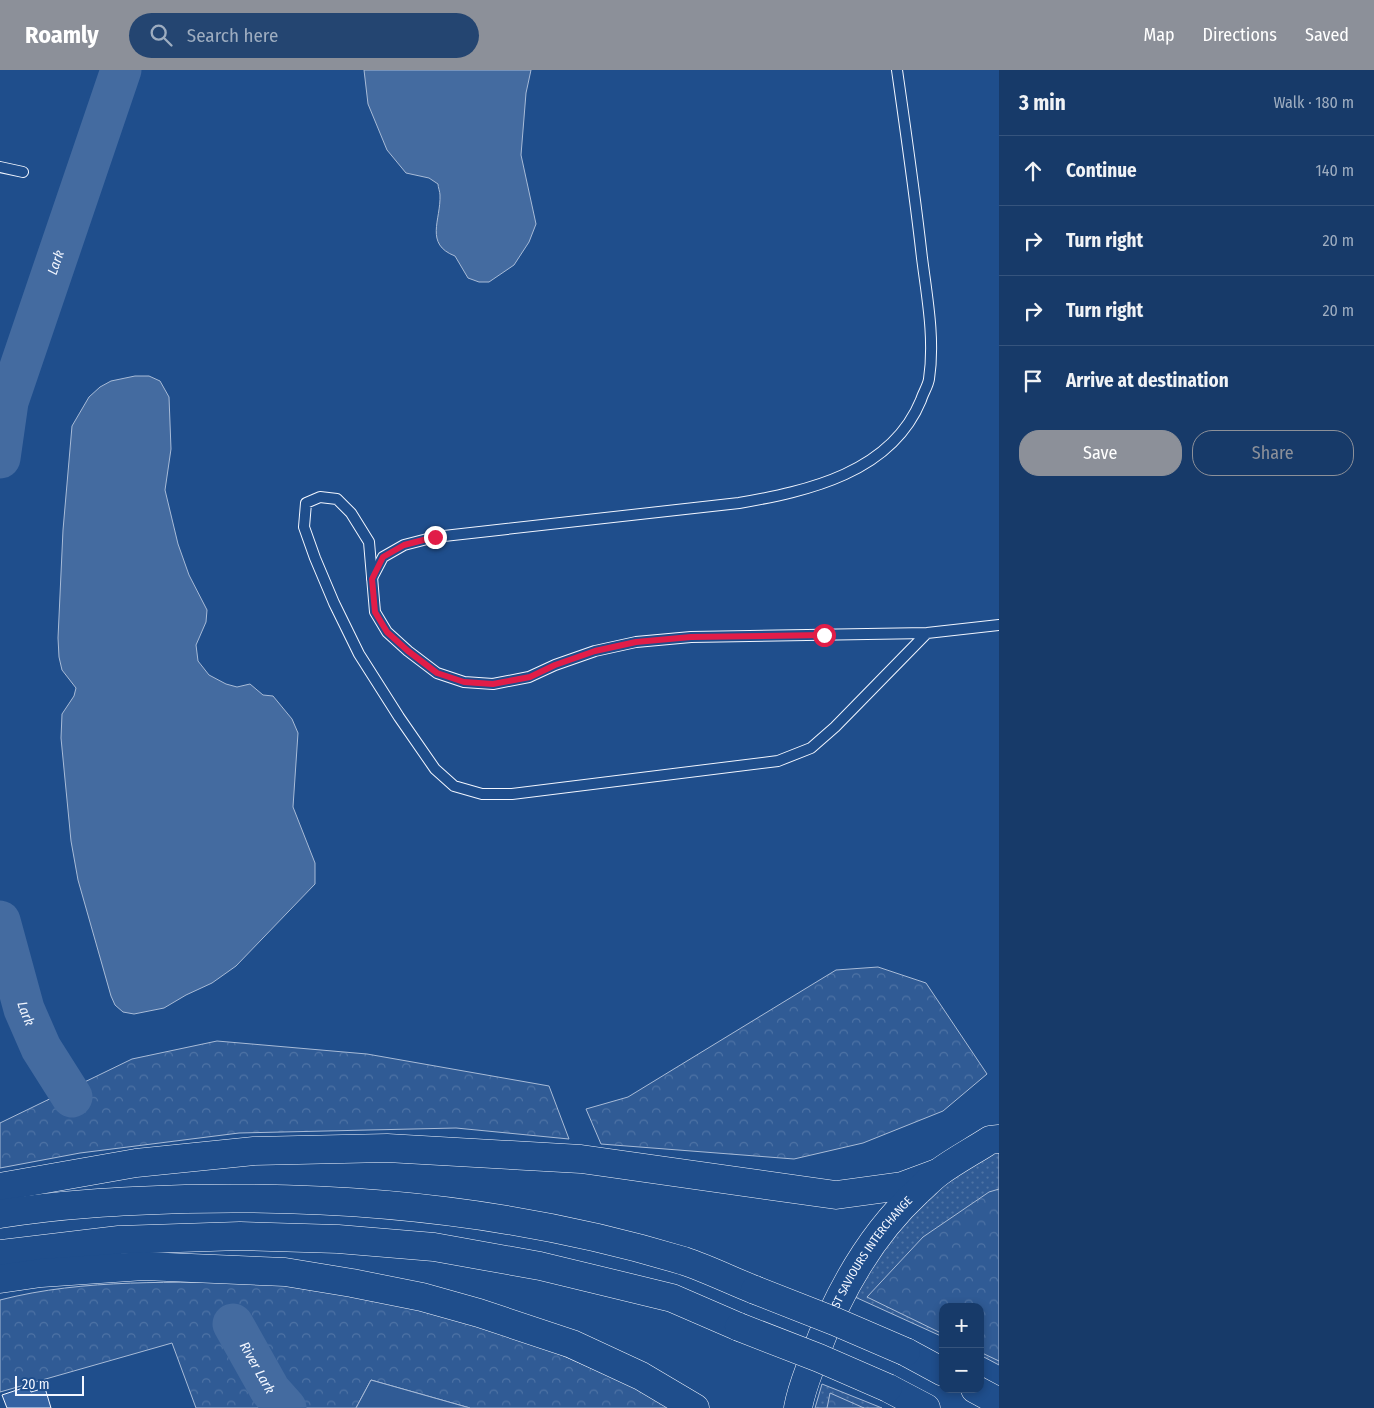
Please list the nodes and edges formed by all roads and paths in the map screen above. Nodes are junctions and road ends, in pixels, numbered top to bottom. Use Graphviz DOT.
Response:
graph roads {
  1 [pos="897,70"];
  2 [pos="0,167"];
  3 [pos="23,172"];
  4 [pos="372,579"];
  5 [pos="999,625"];
  6 [pos="927,633"];
  7 [pos="996,1137"];
  8 [pos="937,1173"];
  9 [pos="0,1187"];
  10 [pos="0,1214"];
  11 [pos="0,1254"];
  12 [pos="0,1279"];
  13 [pos="939,1370"];
  14 [pos="982,1393"];
  15 [pos="999,1402"];
  16 [pos="695,1408"];
  17 [pos="798,1408"];
  18 [pos="926,1408"];
  1 -- 4 [label="lane"];
  2 -- 3 [label="lane"];
  4 -- 6 [label="lane"];
  4 -- 6 [label="lane"];
  5 -- 6 [label="lane"];
  7 -- 8 [label="highway, ST SAVIOURS INTERCHANGE"];
  8 -- 9 [label="highway"];
  8 -- 17 [label="highway, ST SAVIOURS INTERCHANGE"];
  10 -- 13 [label="highway, bridge"];
  11 -- 18 [label="highway, bridge"];
  12 -- 16 [label="highway"];
  14 -- 15 [label="highway"];
}
